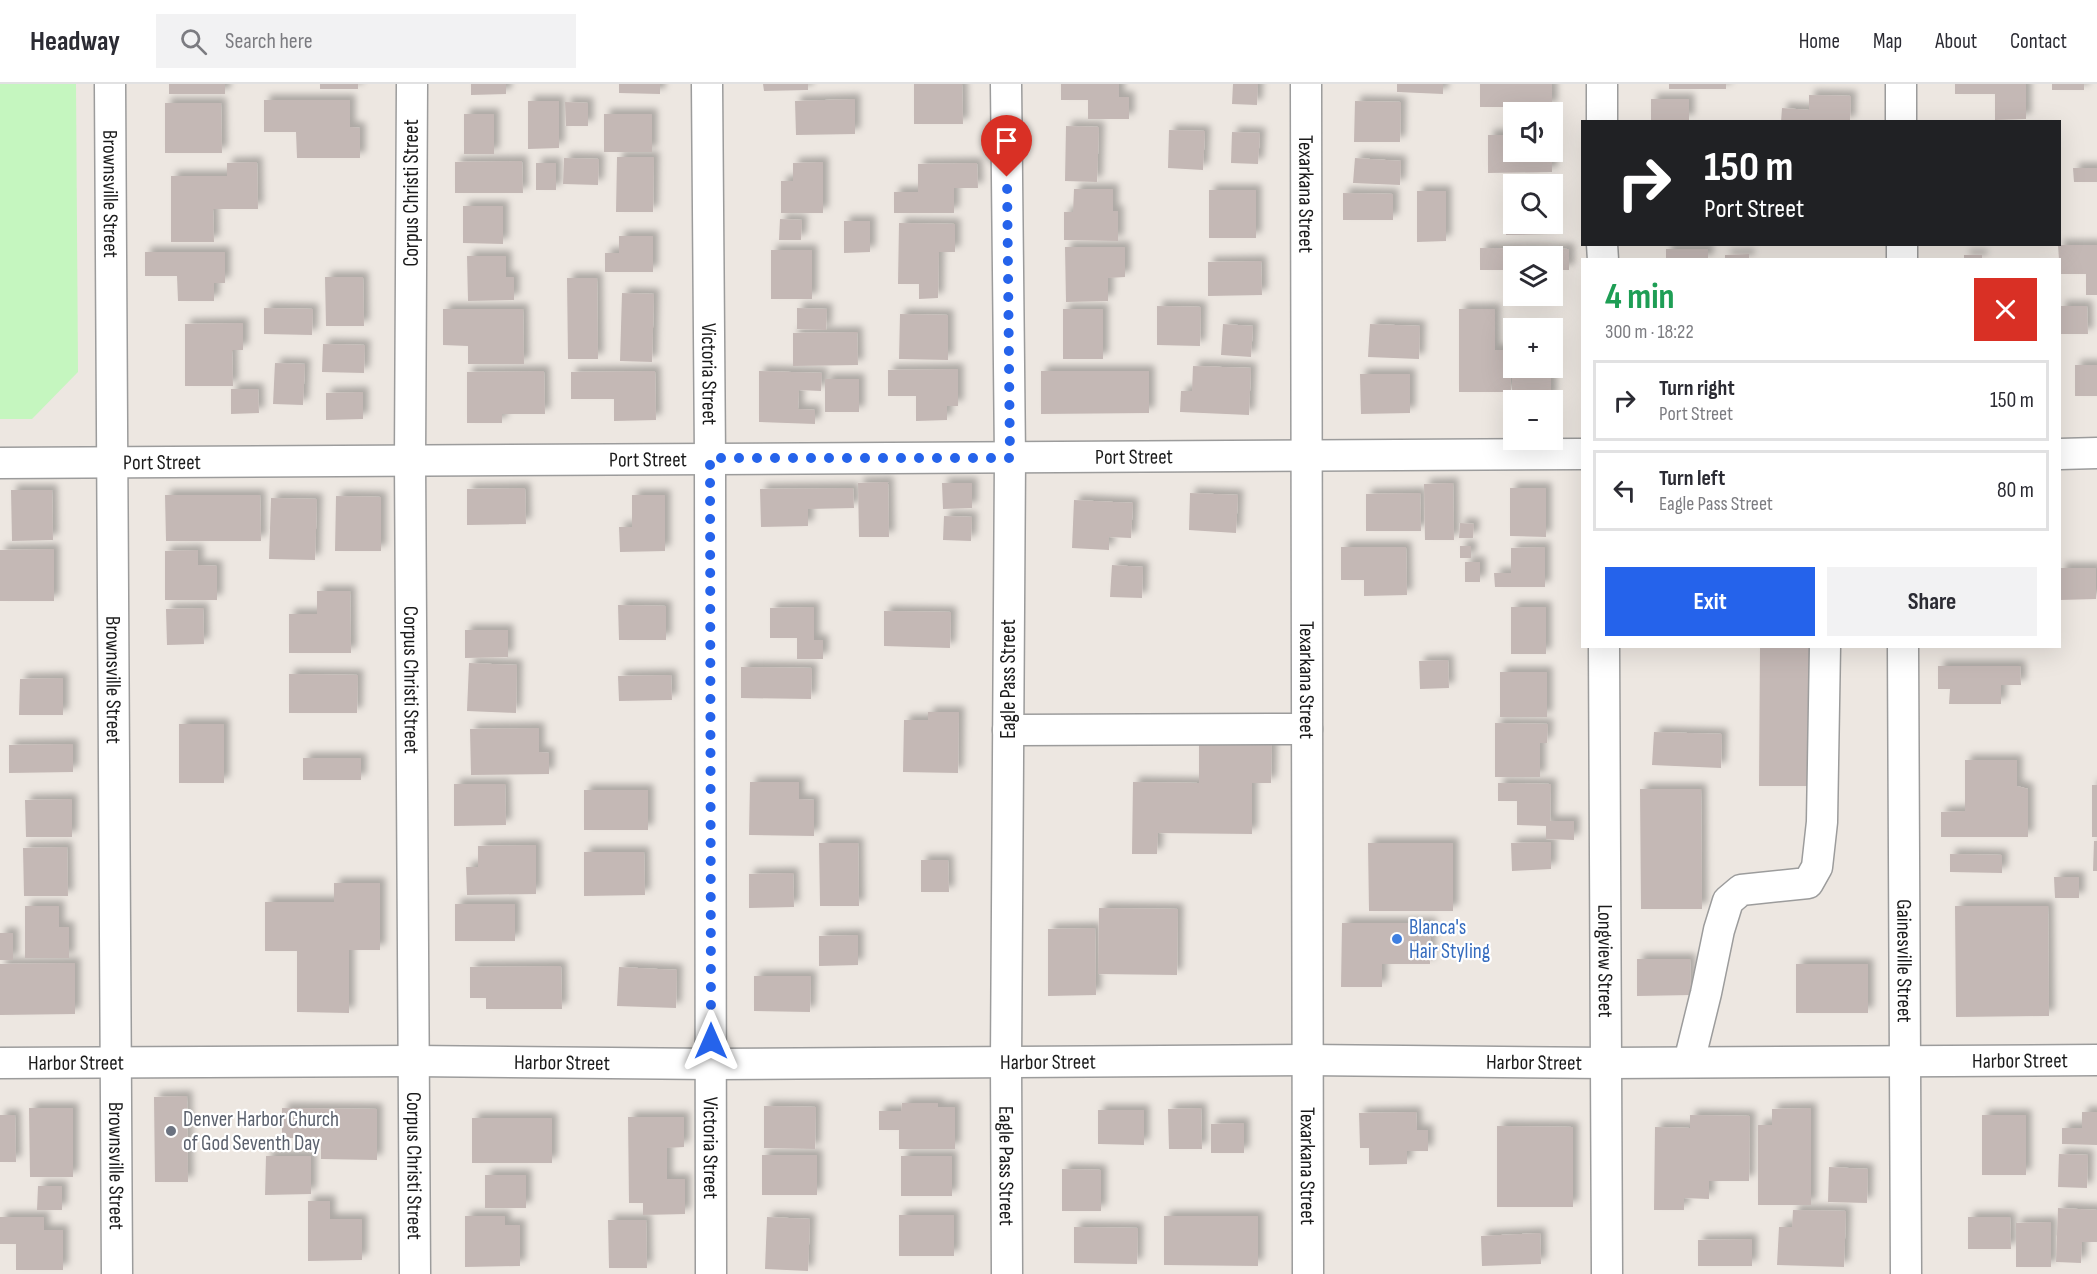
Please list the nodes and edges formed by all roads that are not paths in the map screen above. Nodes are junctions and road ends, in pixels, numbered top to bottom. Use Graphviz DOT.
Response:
graph roads {
  1 [pos="110,84"];
  2 [pos="412,84"];
  3 [pos="707,84"];
  4 [pos="1006,84"];
  5 [pos="1306,84"];
  6 [pos="1602,84"];
  7 [pos="1901,84"];
  8 [pos="1602,120"];
  9 [pos="1901,120"];
  10 [pos="2097,453"];
  11 [pos="1581,454"];
  12 [pos="2061,454"];
  13 [pos="1306,457"];
  14 [pos="710,458"];
  15 [pos="1010,458"];
  16 [pos="410,460"];
  17 [pos="0,462"];
  18 [pos="111,462"];
  19 [pos="1604,648"];
  20 [pos="1825,648"];
  21 [pos="1903,648"];
  22 [pos="1307,729"];
  23 [pos="1008,730"];
  24 [pos="1308,1060"];
  25 [pos="2097,1060"];
  26 [pos="414,1061"];
  27 [pos="1006,1062"];
  28 [pos="1689,1062"];
  29 [pos="1904,1062"];
  30 [pos="0,1063"];
  31 [pos="116,1063"];
  32 [pos="1607,1063"];
  33 [pos="711,1064"];
  34 [pos="117,1274"];
  35 [pos="415,1274"];
  36 [pos="711,1274"];
  37 [pos="1007,1274"];
  38 [pos="1308,1274"];
  39 [pos="1607,1274"];
  40 [pos="1906,1274"];
  1 -- 18 [label="street, Brownsville Street"];
  2 -- 16 [label="street, Corpus Christi Street"];
  3 -- 14 [label="street, Victoria Street"];
  4 -- 15 [label="street, Eagle Pass Street"];
  5 -- 13 [label="street, Texarkana Street"];
  6 -- 8 [label="street"];
  7 -- 9 [label="street"];
  10 -- 12 [label="street"];
  11 -- 13 [label="street, Port Street"];
  13 -- 15 [label="street, Port Street"];
  13 -- 22 [label="street, Texarkana Street"];
  14 -- 15 [label="street, Port Street"];
  14 -- 16 [label="street, Port Street"];
  14 -- 33 [label="street, Victoria Street"];
  15 -- 23 [label="street, Eagle Pass Street"];
  16 -- 18 [label="street, Port Street"];
  16 -- 26 [label="street, Corpus Christi Street"];
  17 -- 18 [label="street, Port Street"];
  18 -- 31 [label="street, Brownsville Street"];
  19 -- 32 [label="street, Longview Street"];
  20 -- 28 [label="street"];
  21 -- 29 [label="street, Gainesville Street"];
  22 -- 23 [label="street"];
  22 -- 24 [label="street, Texarkana Street"];
  23 -- 27 [label="street, Eagle Pass Street"];
  24 -- 27 [label="street, Harbor Street"];
  24 -- 32 [label="street, Harbor Street"];
  24 -- 38 [label="street, Texarkana Street"];
  25 -- 29 [label="street, Harbor Street"];
  26 -- 31 [label="street, Harbor Street"];
  26 -- 33 [label="street, Harbor Street"];
  26 -- 35 [label="street, Corpus Christi Street"];
  27 -- 33 [label="street, Harbor Street"];
  27 -- 37 [label="street, Eagle Pass Street"];
  28 -- 29 [label="street, Harbor Street"];
  28 -- 32 [label="street, Harbor Street"];
  29 -- 40 [label="street, Gainesville Street"];
  30 -- 31 [label="street, Harbor Street"];
  31 -- 34 [label="street, Brownsville Street"];
  32 -- 39 [label="street, Longview Street"];
  33 -- 36 [label="street, Victoria Street"];
}
